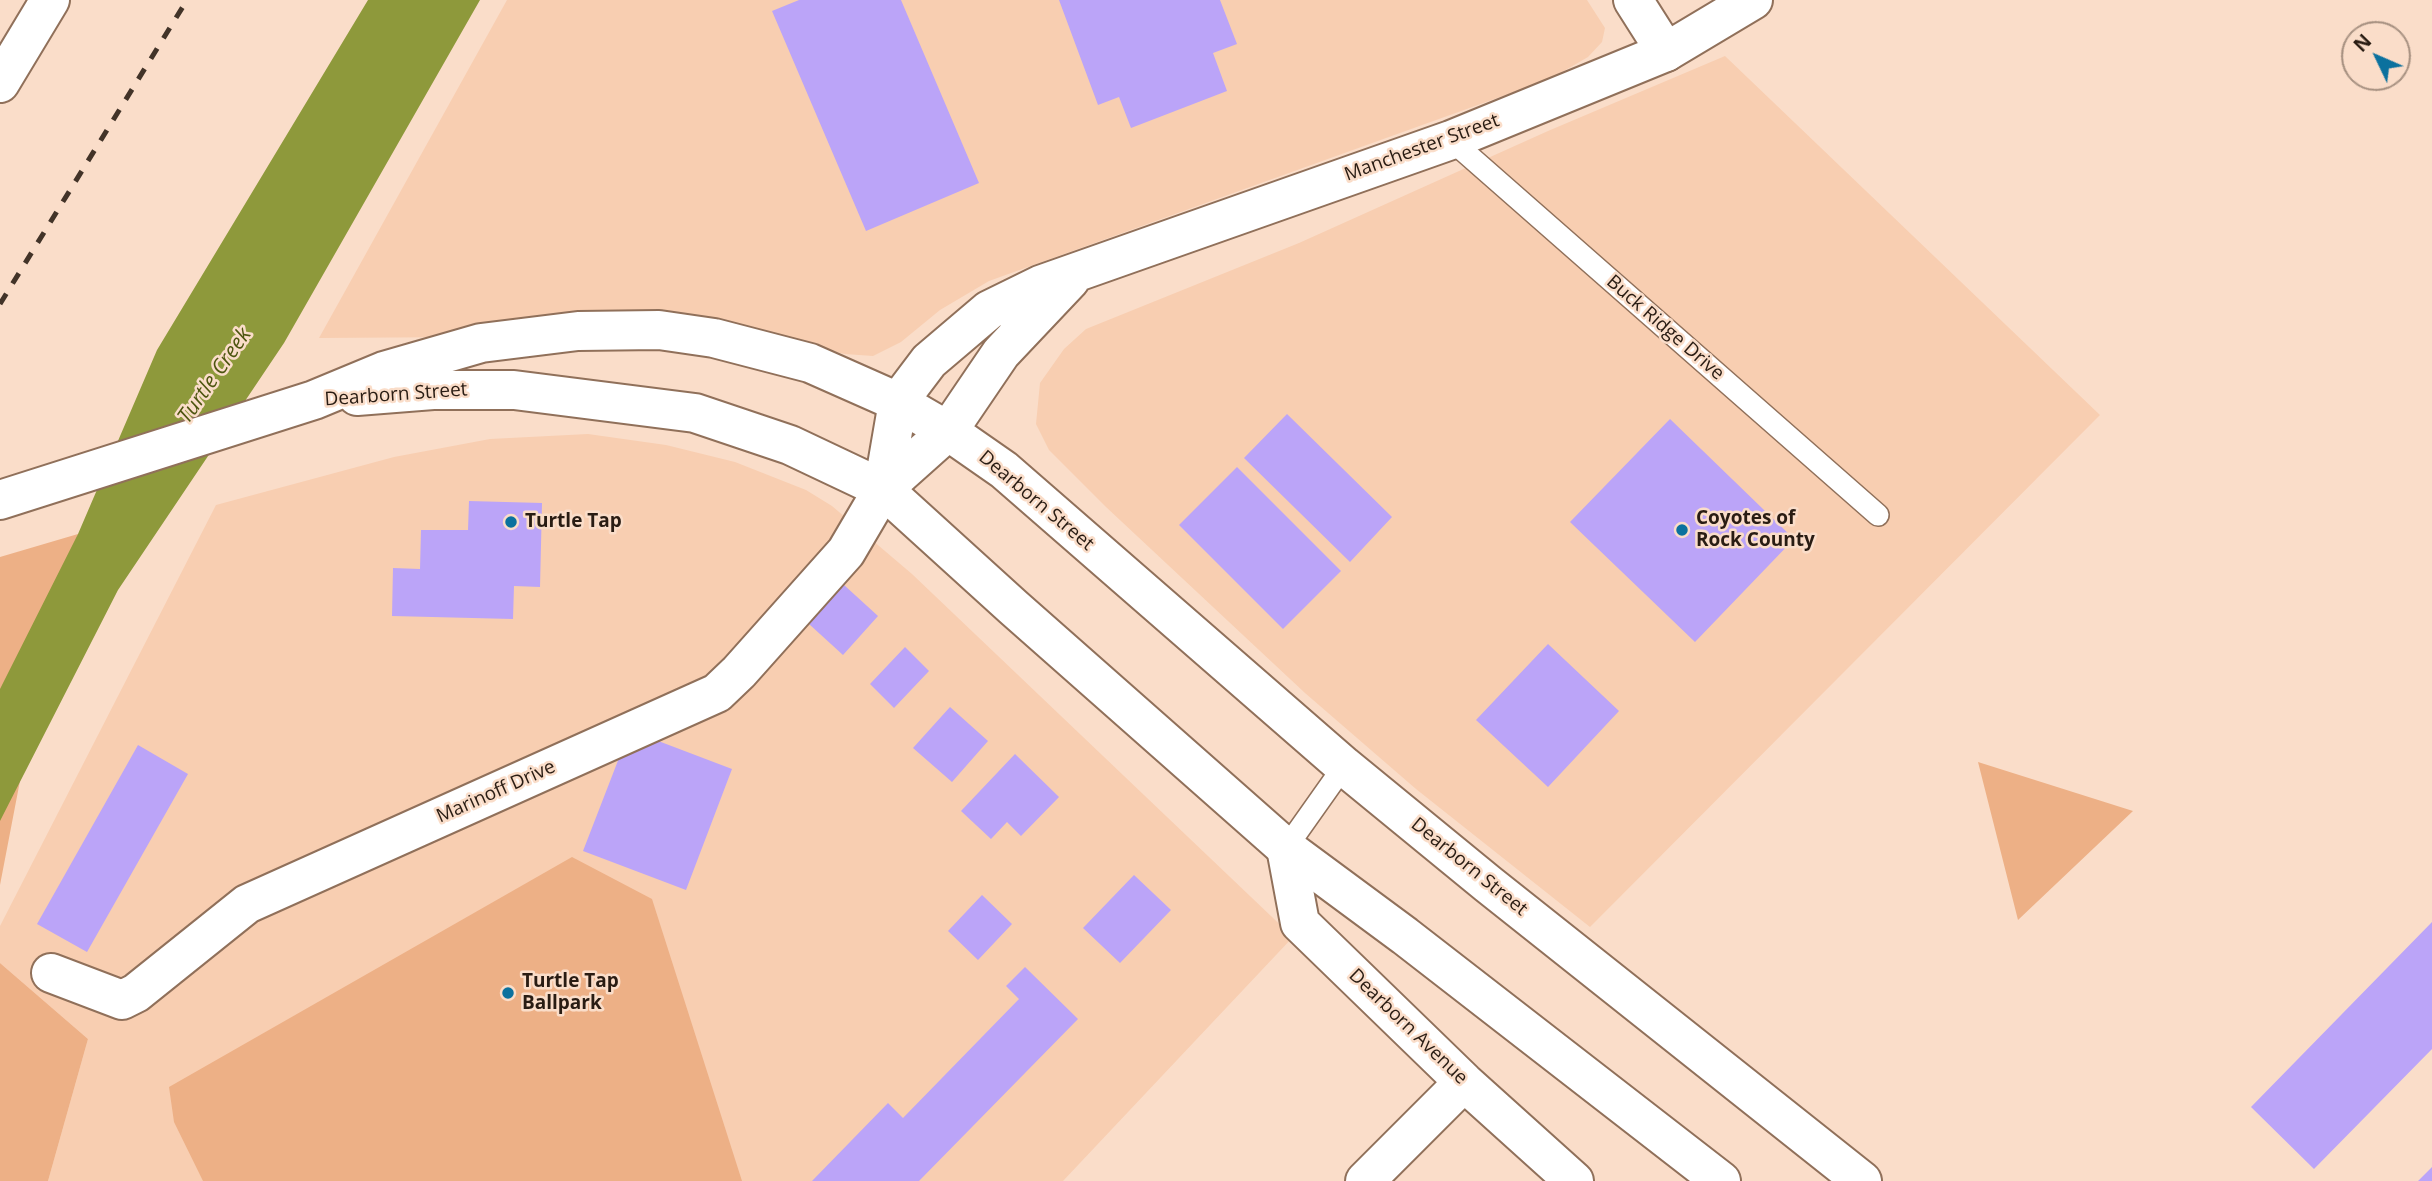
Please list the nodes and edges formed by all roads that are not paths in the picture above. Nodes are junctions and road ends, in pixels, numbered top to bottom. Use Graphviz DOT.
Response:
graph roads {
  1 [pos="50,0"];
  2 [pos="1633,0"];
  3 [pos="1753,0"];
  4 [pos="1666,52"];
  5 [pos="0,83"];
  6 [pos="1451,140"];
  7 [pos="1080,271"];
  8 [pos="314,400"];
  9 [pos="898,402"];
  10 [pos="948,431"];
  11 [pos="883,489"];
  12 [pos="0,499"];
  13 [pos="1878,515"];
  14 [pos="1344,766"];
  15 [pos="1286,848"];
  16 [pos="51,973"];
  17 [pos="1464,1082"];
  18 [pos="1365,1181"];
  19 [pos="1574,1181"];
  20 [pos="1721,1181"];
  21 [pos="1861,1181"];
  1 -- 5 [label="main road"];
  2 -- 4 [label="main road"];
  3 -- 4 [label="main road, Manchester Street"];
  4 -- 6 [label="main road, Manchester Street"];
  6 -- 7 [label="main road, Manchester Street"];
  6 -- 13 [label="lane, Buck Ridge Drive"];
  7 -- 9 [label="main road, Manchester Street"];
  7 -- 10 [label="main road, Manchester Street"];
  8 -- 9 [label="main road, Dearborn Street"];
  8 -- 11 [label="main road, Dearborn Street"];
  8 -- 12 [label="main road"];
  9 -- 10 [label="main road, Dearborn Street"];
  9 -- 11 [label="main road, Manchester Street"];
  10 -- 11 [label="main road, Manchester Street"];
  10 -- 14 [label="main road, Dearborn Street"];
  11 -- 15 [label="main road, Dearborn Street"];
  11 -- 16 [label="main road, Marinoff Drive"];
  14 -- 15 [label="lane"];
  14 -- 21 [label="main road, Dearborn Street"];
  15 -- 17 [label="main road, Dearborn Avenue"];
  15 -- 20 [label="main road, Dearborn Street"];
  17 -- 18 [label="main road"];
  17 -- 19 [label="main road, Dearborn Avenue"];
}
